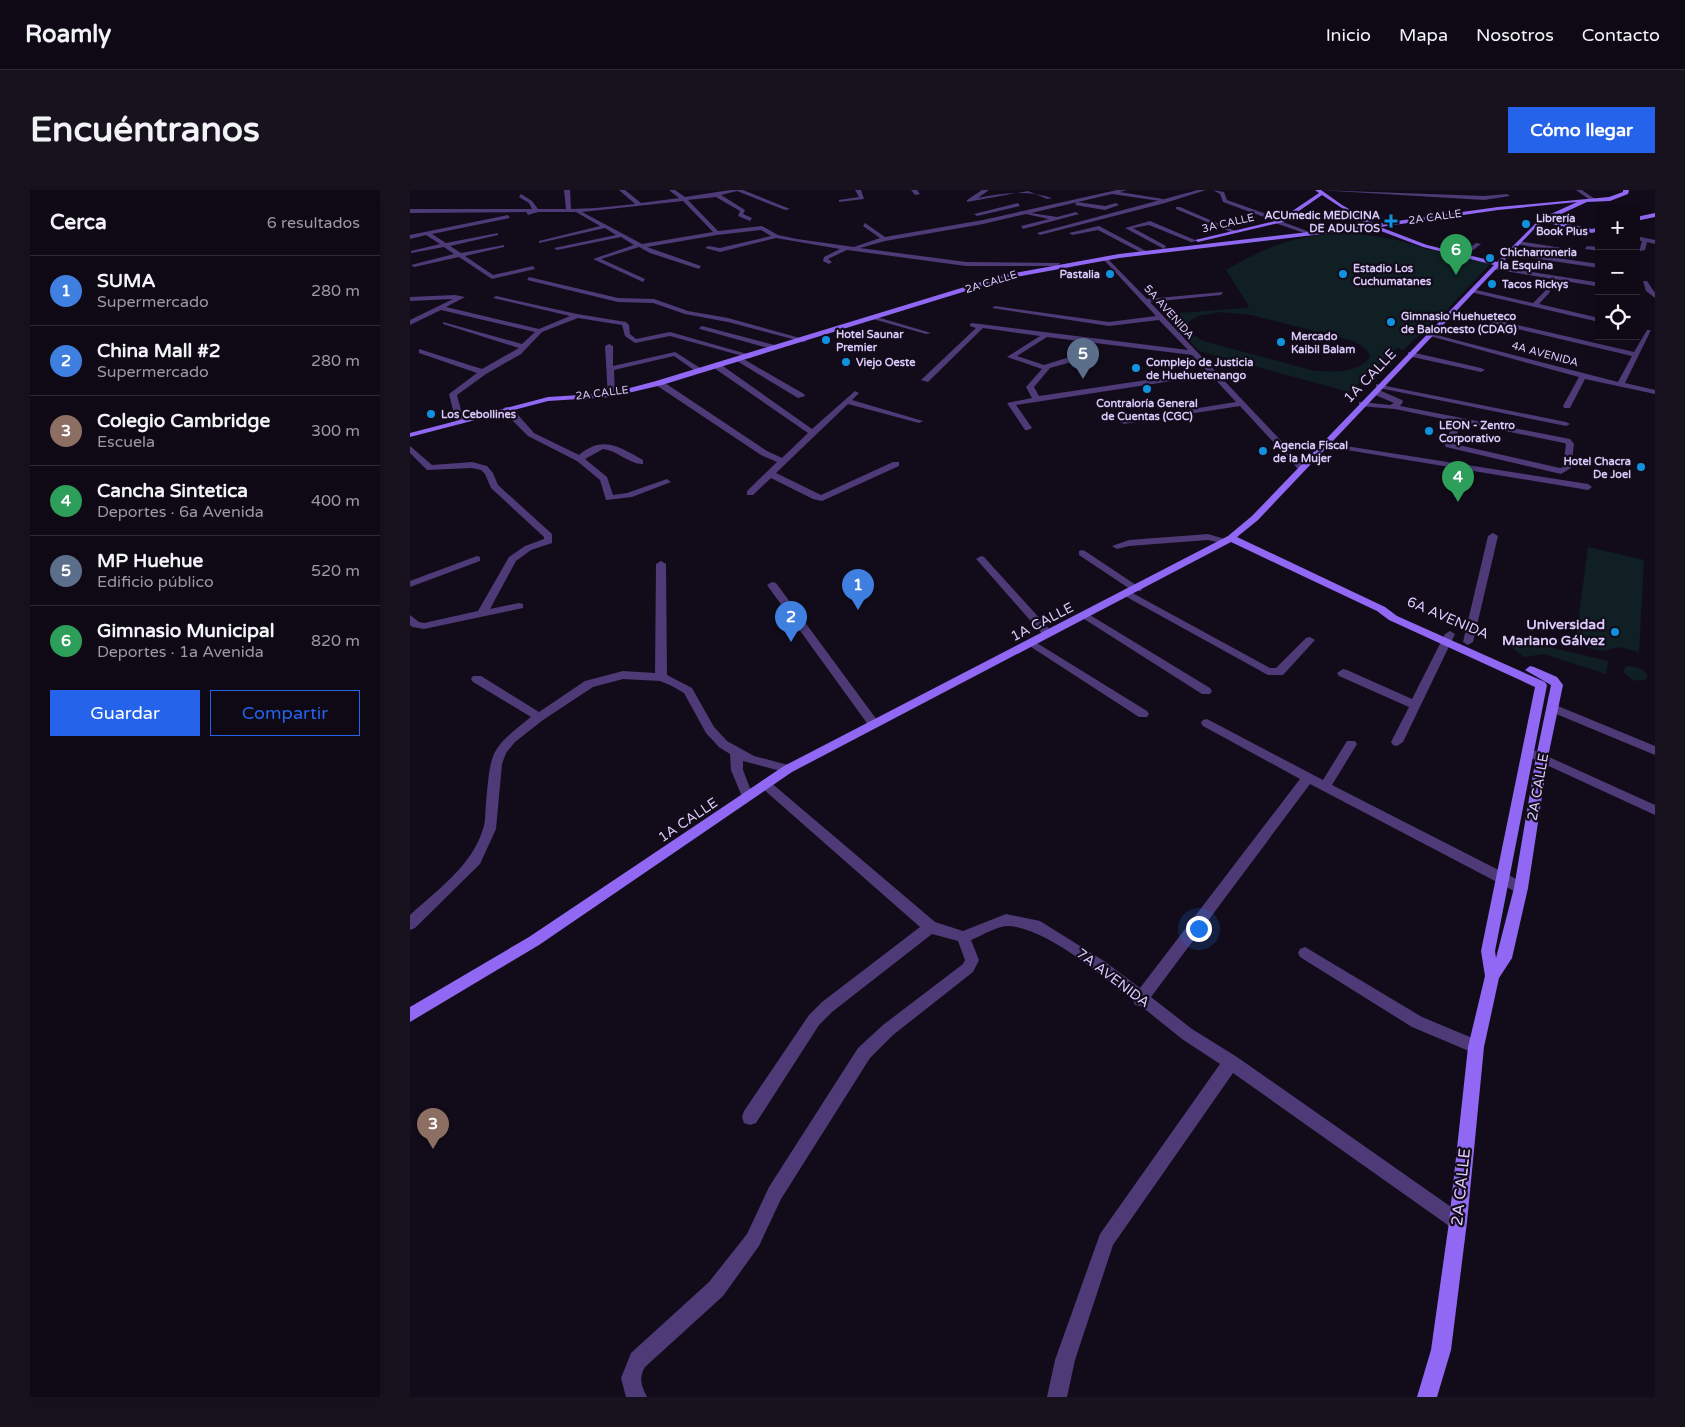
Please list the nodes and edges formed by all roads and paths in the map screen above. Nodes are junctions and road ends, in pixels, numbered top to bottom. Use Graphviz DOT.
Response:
graph roads {
  1 [pos="567,190"];
  2 [pos="622,190"];
  3 [pos="672,190"];
  4 [pos="737,190"];
  5 [pos="858,190"];
  6 [pos="986,190"];
  7 [pos="1027,190"];
  8 [pos="1124,190"];
  9 [pos="1203,190"];
  10 [pos="1216,190"];
  11 [pos="1450,190"];
  12 [pos="1500,190"];
  13 [pos="1579,190"];
  14 [pos="1626,190"];
  15 [pos="1320,191"];
  16 [pos="1368,191"];
  17 [pos="1403,192"];
  18 [pos="1111,193"];
  19 [pos="717,195"];
  20 [pos="521,196"];
  21 [pos="1059,196"];
  22 [pos="1454,196"];
  23 [pos="1049,198"];
  24 [pos="1146,198"];
  25 [pos="1484,198"];
  26 [pos="684,199"];
  27 [pos="1040,200"];
  28 [pos="1589,200"];
  29 [pos="841,201"];
  30 [pos="1172,201"];
  31 [pos="1130,202"];
  32 [pos="1067,203"];
  33 [pos="639,204"];
  34 [pos="1022,204"];
  35 [pos="1122,204"];
  36 [pos="1105,208"];
  37 [pos="1178,208"];
  38 [pos="1506,208"];
  39 [pos="787,209"];
  40 [pos="577,210"];
  41 [pos="410,211"];
  42 [pos="569,211"];
  43 [pos="1125,211"];
  44 [pos="534,212"];
  45 [pos="1087,212"];
  46 [pos="1022,213"];
  47 [pos="977,214"];
  48 [pos="1655,215"];
  49 [pos="1057,218"];
  50 [pos="750,219"];
  51 [pos="1640,219"];
  52 [pos="1542,220"];
  53 [pos="1279,222"];
  54 [pos="607,226"];
  55 [pos="865,226"];
  56 [pos="1372,226"];
  57 [pos="1023,228"];
  58 [pos="1592,231"];
  59 [pos="1595,231"];
  60 [pos="1235,232"];
  61 [pos="717,233"];
  62 [pos="1040,233"];
  63 [pos="1072,233"];
  64 [pos="428,234"];
  65 [pos="496,234"];
  66 [pos="1138,234"];
  67 [pos="1312,234"];
  68 [pos="623,235"];
  69 [pos="776,236"];
  70 [pos="410,237"];
  71 [pos="1117,238"];
  72 [pos="884,239"];
  73 [pos="1640,239"];
  74 [pos="1645,240"];
  75 [pos="1193,241"];
  76 [pos="540,242"];
  77 [pos="1655,242"];
  78 [pos="1518,243"];
  79 [pos="1478,244"];
  80 [pos="445,245"];
  81 [pos="640,245"];
  82 [pos="502,246"];
  83 [pos="1164,247"];
  84 [pos="557,248"];
  85 [pos="708,248"];
  86 [pos="851,248"];
  87 [pos="1587,248"];
  88 [pos="1595,249"];
  89 [pos="1640,249"];
  90 [pos="1562,250"];
  91 [pos="413,252"];
  92 [pos="1144,252"];
  93 [pos="1508,254"];
  94 [pos="461,255"];
  95 [pos="1130,255"];
  96 [pos="1462,256"];
  97 [pos="1105,258"];
  98 [pos="829,262"];
  99 [pos="1058,264"];
  100 [pos="414,265"];
  101 [pos="1595,265"];
  102 [pos="1497,266"];
  103 [pos="699,267"];
  104 [pos="533,268"];
  105 [pos="529,279"];
  106 [pos="643,280"];
  107 [pos="1645,282"];
  108 [pos="1595,284"];
  109 [pos="1472,291"];
  110 [pos="1548,292"];
  111 [pos="1222,293"];
  112 [pos="1655,296"];
  113 [pos="496,298"];
  114 [pos="410,299"];
  115 [pos="1145,301"];
  116 [pos="1536,304"];
  117 [pos="440,308"];
  118 [pos="995,308"];
  119 [pos="1452,312"];
  120 [pos="577,316"];
  121 [pos="875,318"];
  122 [pos="1160,318"];
  123 [pos="1595,319"];
  124 [pos="410,323"];
  125 [pos="445,323"];
  126 [pos="972,326"];
  127 [pos="981,327"];
  128 [pos="702,328"];
  129 [pos="540,331"];
  130 [pos="1649,331"];
  131 [pos="928,333"];
  132 [pos="1429,335"];
  133 [pos="1044,336"];
  134 [pos="804,340"];
  135 [pos="609,346"];
  136 [pos="524,347"];
  137 [pos="775,348"];
  138 [pos="422,351"];
  139 [pos="1192,353"];
  140 [pos="1411,354"];
  141 [pos="1636,355"];
  142 [pos="750,356"];
  143 [pos="1082,358"];
  144 [pos="740,359"];
  145 [pos="717,366"];
  146 [pos="1045,367"];
  147 [pos="610,369"];
  148 [pos="1481,370"];
  149 [pos="701,371"];
  150 [pos="483,372"];
  151 [pos="1210,373"];
  152 [pos="1583,376"];
  153 [pos="925,380"];
  154 [pos="659,384"];
  155 [pos="1620,385"];
  156 [pos="1376,388"];
  157 [pos="1655,392"];
  158 [pos="855,393"];
  159 [pos="611,395"];
  160 [pos="801,396"];
  161 [pos="1036,398"];
  162 [pos="846,401"];
  163 [pos="1239,404"];
  164 [pos="1362,404"];
  165 [pos="1397,404"];
  166 [pos="1568,406"];
  167 [pos="508,409"];
  168 [pos="1454,417"];
  169 [pos="919,421"];
  170 [pos="460,422"];
  171 [pos="1124,422"];
  172 [pos="1566,424"];
  173 [pos="1028,428"];
  174 [pos="814,434"];
  175 [pos="410,435"];
  176 [pos="1323,444"];
  177 [pos="410,448"];
  178 [pos="580,458"];
  179 [pos="640,462"];
  180 [pos="784,462"];
  181 [pos="896,464"];
  182 [pos="1301,467"];
  183 [pos="771,474"];
  184 [pos="667,482"];
  185 [pos="1588,487"];
  186 [pos="750,493"];
  187 [pos="1493,536"];
  188 [pos="1228,540"];
  189 [pos="1117,546"];
  190 [pos="1082,553"];
  191 [pos="477,559"];
  192 [pos="981,559"];
  193 [pos="661,564"];
  194 [pos="410,584"];
  195 [pos="772,585"];
  196 [pos="1132,591"];
  197 [pos="520,606"];
  198 [pos="483,612"];
  199 [pos="1085,615"];
  200 [pos="410,618"];
  201 [pos="1048,634"];
  202 [pos="1448,638"];
  203 [pos="1310,640"];
  204 [pos="1468,642"];
  205 [pos="1032,643"];
  206 [pos="1343,673"];
  207 [pos="661,677"];
  208 [pos="477,679"];
  209 [pos="1538,682"];
  210 [pos="1556,682"];
  211 [pos="1206,691"];
  212 [pos="1415,705"];
  213 [pos="1553,708"];
  214 [pos="1143,714"];
  215 [pos="538,717"];
  216 [pos="873,723"];
  217 [pos="1207,723"];
  218 [pos="1397,742"];
  219 [pos="1351,744"];
  220 [pos="1655,751"];
  221 [pos="1529,752"];
  222 [pos="736,753"];
  223 [pos="1542,757"];
  224 [pos="788,769"];
  225 [pos="1308,778"];
  226 [pos="764,784"];
  227 [pos="1325,787"];
  228 [pos="747,796"];
  229 [pos="1655,810"];
  230 [pos="1504,882"];
  231 [pos="1520,888"];
  232 [pos="410,924"];
  233 [pos="930,927"];
  234 [pos="962,937"];
  235 [pos="1305,953"];
  236 [pos="1492,976"];
  237 [pos="1140,1000"];
  238 [pos="410,1015"];
  239 [pos="1476,1047"];
  240 [pos="1231,1062"];
  241 [pos="750,1117"];
  242 [pos="1458,1222"];
  243 [pos="637,1397"];
  244 [pos="1057,1397"];
  245 [pos="1427,1397"];
  1 -- 42 [label="street"];
  2 -- 33 [label="street"];
  3 -- 26 [label="street"];
  4 -- 19 [label="street"];
  4 -- 39 [label="street"];
  5 -- 29 [label="street"];
  6 -- 7 [label="street"];
  7 -- 23 [label="street"];
  8 -- 18 [label="street"];
  9 -- 30 [label="street"];
  10 -- 53 [label="street"];
  11 -- 22 [label="street"];
  12 -- 25 [label="street"];
  13 -- 28 [label="street"];
  14 -- 28 [label="main road, 1A CALLE"];
  15 -- 16 [label="street"];
  15 -- 53 [label="main road, 3A CALLE"];
  15 -- 56 [label="main road"];
  16 -- 17 [label="street"];
  17 -- 22 [label="street"];
  18 -- 24 [label="street"];
  18 -- 32 [label="street"];
  19 -- 26 [label="street"];
  19 -- 50 [label="street"];
  20 -- 44 [label="street"];
  21 -- 23 [label="street"];
  22 -- 25 [label="street"];
  23 -- 27 [label="street"];
  24 -- 30 [label="street"];
  24 -- 31 [label="street"];
  25 -- 38 [label="street"];
  26 -- 33 [label="street"];
  26 -- 61 [label="street"];
  28 -- 38 [label="main road, 2A CALLE"];
  28 -- 52 [label="main road, 1A CALLE"];
  30 -- 43 [label="street"];
  32 -- 36 [label="street"];
  32 -- 46 [label="street"];
  33 -- 40 [label="street"];
  34 -- 47 [label="street"];
  35 -- 36 [label="street"];
  36 -- 43 [label="street"];
  37 -- 60 [label="street"];
  38 -- 56 [label="main road, 2A CALLE"];
  40 -- 42 [label="street"];
  40 -- 54 [label="street"];
  41 -- 44 [label="street"];
  42 -- 44 [label="street"];
  43 -- 62 [label="street"];
  44 -- 64 [label="street"];
  45 -- 49 [label="street"];
  46 -- 49 [label="street"];
  46 -- 72 [label="street"];
  48 -- 51 [label="main road"];
  49 -- 57 [label="street"];
  52 -- 58 [label="main road"];
  52 -- 78 [label="main road, 1A CALLE"];
  53 -- 60 [label="main road, 3A CALLE"];
  53 -- 67 [label="street"];
  54 -- 68 [label="street"];
  54 -- 76 [label="street"];
  55 -- 72 [label="street"];
  56 -- 67 [label="main road, 2A CALLE"];
  56 -- 96 [label="main road"];
  58 -- 59 [label="street"];
  60 -- 75 [label="main road, 3A CALLE"];
  61 -- 69 [label="street"];
  61 -- 81 [label="street"];
  63 -- 71 [label="street"];
  64 -- 70 [label="street"];
  64 -- 80 [label="street"];
  65 -- 80 [label="street"];
  66 -- 71 [label="street"];
  66 -- 75 [label="street"];
  66 -- 83 [label="street"];
  67 -- 95 [label="main road, 2A CALLE"];
  68 -- 81 [label="street"];
  68 -- 84 [label="street"];
  69 -- 85 [label="street"];
  69 -- 86 [label="street"];
  71 -- 92 [label="street"];
  72 -- 86 [label="street"];
  73 -- 74 [label="street"];
  74 -- 77 [label="street"];
  74 -- 89 [label="street"];
  75 -- 83 [label="main road, 3A CALLE"];
  78 -- 90 [label="street"];
  78 -- 93 [label="main road, 1A CALLE"];
  79 -- 96 [label="street"];
  80 -- 91 [label="street"];
  80 -- 94 [label="street"];
  81 -- 103 [label="street"];
  81 -- 106 [label="street"];
  82 -- 94 [label="street"];
  83 -- 92 [label="main road, 3A CALLE"];
  86 -- 98 [label="street"];
  86 -- 99 [label="street"];
  87 -- 88 [label="street"];
  92 -- 95 [label="main road, 3A CALLE"];
  93 -- 101 [label="street"];
  93 -- 102 [label="main road, 1A CALLE"];
  94 -- 100 [label="street"];
  94 -- 104 [label="street"];
  95 -- 97 [label="main road, 2A CALLE"];
  96 -- 102 [label="main road"];
  97 -- 99 [label="main road, 2A CALLE"];
  97 -- 115 [label="street, 5A AVENIDA"];
  99 -- 121 [label="main road, 2A CALLE"];
  102 -- 108 [label="street"];
  102 -- 109 [label="main road, 1A CALLE"];
  105 -- 134 [label="street"];
  107 -- 112 [label="street"];
  109 -- 116 [label="street"];
  109 -- 119 [label="main road, 1A CALLE"];
  110 -- 116 [label="street"];
  111 -- 115 [label="street"];
  113 -- 120 [label="street"];
  114 -- 117 [label="street"];
  115 -- 122 [label="street, 5A AVENIDA"];
  116 -- 123 [label="street"];
  117 -- 124 [label="street"];
  117 -- 129 [label="street"];
  118 -- 122 [label="street"];
  119 -- 132 [label="main road, 1A CALLE"];
  119 -- 141 [label="street"];
  120 -- 129 [label="street"];
  120 -- 142 [label="street"];
  121 -- 131 [label="street"];
  121 -- 134 [label="main road, 2A CALLE"];
  122 -- 139 [label="street, 5A AVENIDA"];
  125 -- 136 [label="street"];
  126 -- 127 [label="street"];
  127 -- 133 [label="street"];
  127 -- 153 [label="street"];
  128 -- 137 [label="street"];
  129 -- 136 [label="street"];
  130 -- 141 [label="street"];
  132 -- 140 [label="main road, 1A CALLE"];
  132 -- 152 [label="street, 4A AVENIDA"];
  133 -- 139 [label="street"];
  133 -- 146 [label="street"];
  134 -- 137 [label="main road, 2A CALLE"];
  135 -- 147 [label="street"];
  136 -- 150 [label="street"];
  137 -- 142 [label="main road, 2A CALLE"];
  138 -- 150 [label="street"];
  139 -- 151 [label="street, 5A AVENIDA"];
  140 -- 148 [label="street"];
  140 -- 156 [label="main road, 1A CALLE"];
  141 -- 155 [label="street"];
  142 -- 144 [label="main road, 2A CALLE"];
  143 -- 146 [label="street"];
  144 -- 145 [label="main road, 2A CALLE"];
  144 -- 160 [label="street"];
  145 -- 149 [label="main road, 2A CALLE"];
  145 -- 174 [label="street"];
  146 -- 161 [label="street"];
  147 -- 149 [label="street"];
  147 -- 159 [label="street"];
  149 -- 154 [label="main road, 2A CALLE"];
  150 -- 170 [label="street"];
  151 -- 161 [label="street"];
  151 -- 163 [label="street, 5A AVENIDA"];
  152 -- 155 [label="street, 4A AVENIDA"];
  152 -- 166 [label="street"];
  154 -- 159 [label="main road, 2A CALLE"];
  154 -- 180 [label="street"];
  155 -- 157 [label="street, 4A AVENIDA"];
  156 -- 164 [label="main road, 1A CALLE"];
  156 -- 165 [label="street"];
  156 -- 172 [label="street"];
  158 -- 162 [label="street"];
  159 -- 167 [label="main road, 2A CALLE"];
  161 -- 173 [label="street"];
  162 -- 169 [label="street"];
  162 -- 174 [label="street"];
  163 -- 171 [label="street"];
  163 -- 182 [label="street, 5A AVENIDA"];
  164 -- 165 [label="street"];
  164 -- 176 [label="main road, 1A CALLE"];
  165 -- 168 [label="street"];
  167 -- 170 [label="main road, 2A CALLE"];
  167 -- 178 [label="street"];
  168 -- 168 [label="street"];
  170 -- 175 [label="main road, 2A CALLE"];
  174 -- 180 [label="street"];
  176 -- 182 [label="main road, 1A CALLE"];
  176 -- 185 [label="street"];
  177 -- 198 [label="street"];
  178 -- 179 [label="street"];
  178 -- 184 [label="street"];
  180 -- 183 [label="street"];
  181 -- 183 [label="street"];
  182 -- 188 [label="main road, 1A CALLE"];
  183 -- 186 [label="street"];
  187 -- 204 [label="street"];
  188 -- 189 [label="street"];
  188 -- 196 [label="main road, 1A CALLE"];
  188 -- 202 [label="main road, 6A AVENIDA"];
  190 -- 196 [label="street"];
  191 -- 194 [label="street"];
  192 -- 201 [label="street"];
  193 -- 207 [label="street"];
  195 -- 216 [label="street"];
  196 -- 199 [label="main road, 1A CALLE"];
  196 -- 203 [label="street"];
  197 -- 198 [label="street"];
  198 -- 200 [label="street"];
  199 -- 201 [label="main road, 1A CALLE"];
  199 -- 211 [label="street"];
  201 -- 205 [label="main road, 1A CALLE"];
  202 -- 204 [label="main road, 6A AVENIDA"];
  202 -- 209 [label="main road, 6A AVENIDA"];
  202 -- 212 [label="street"];
  204 -- 210 [label="main road, 6A AVENIDA"];
  205 -- 214 [label="street"];
  205 -- 216 [label="main road, 1A CALLE"];
  206 -- 212 [label="street"];
  207 -- 215 [label="street"];
  207 -- 222 [label="street"];
  208 -- 215 [label="street"];
  209 -- 221 [label="main road, 2A CALLE"];
  210 -- 213 [label="main road, 2A CALLE"];
  212 -- 218 [label="street"];
  213 -- 220 [label="street"];
  213 -- 223 [label="main road, 2A CALLE"];
  215 -- 232 [label="street"];
  216 -- 224 [label="main road, 1A CALLE"];
  217 -- 225 [label="street"];
  219 -- 227 [label="street"];
  221 -- 223 [label="street"];
  221 -- 230 [label="main road, 2A CALLE"];
  222 -- 224 [label="street"];
  222 -- 228 [label="street"];
  223 -- 229 [label="street"];
  223 -- 231 [label="main road, 2A CALLE"];
  224 -- 226 [label="main road, 1A CALLE"];
  225 -- 227 [label="street"];
  225 -- 237 [label="street"];
  226 -- 228 [label="main road, 1A CALLE"];
  226 -- 233 [label="street"];
  227 -- 230 [label="street"];
  228 -- 238 [label="main road, 1A CALLE"];
  230 -- 231 [label="street"];
  230 -- 236 [label="main road, 2A CALLE"];
  231 -- 236 [label="main road, 2A CALLE"];
  233 -- 234 [label="street"];
  233 -- 241 [label="street"];
  234 -- 237 [label="street, 7A AVENIDA"];
  234 -- 243 [label="street"];
  235 -- 239 [label="street"];
  236 -- 239 [label="main road, 2A CALLE"];
  237 -- 240 [label="street, 7A AVENIDA"];
  239 -- 242 [label="main road, 2A CALLE"];
  240 -- 242 [label="street, 7A AVENIDA"];
  240 -- 244 [label="street"];
  242 -- 245 [label="main road, 2A CALLE"];
}
